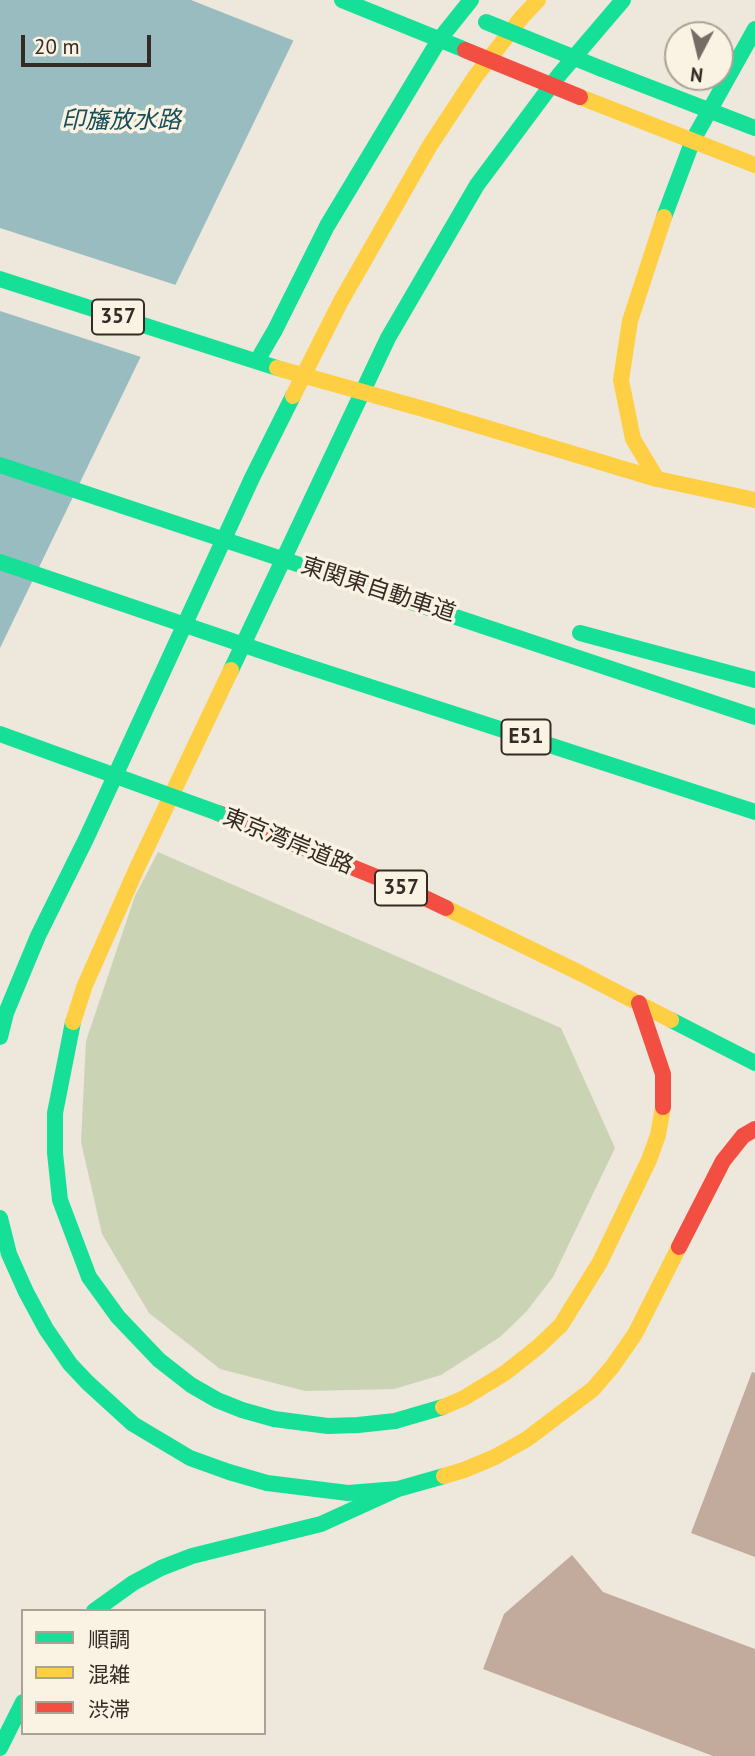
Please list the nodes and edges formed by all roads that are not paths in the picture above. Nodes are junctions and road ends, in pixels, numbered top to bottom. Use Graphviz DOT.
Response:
graph roads {
  1 [pos="342,0"];
  2 [pos="538,0"];
  3 [pos="623,0"];
  4 [pos="461,6"];
  5 [pos="755,29"];
  6 [pos="439,40"];
  7 [pos="708,111"];
  8 [pos="755,128"];
  9 [pos="693,140"];
  10 [pos="755,165"];
  11 [pos="0,279"];
  12 [pos="257,361"];
  13 [pos="0,465"];
  14 [pos="657,479"];
  15 [pos="755,500"];
  16 [pos="0,562"];
  17 [pos="480,624"];
  18 [pos="543,630"];
  19 [pos="568,632"];
  20 [pos="755,680"];
  21 [pos="755,717"];
  22 [pos="0,734"];
  23 [pos="755,811"];
  24 [pos="639,1003"];
  25 [pos="0,1037"];
  26 [pos="755,1063"];
  27 [pos="755,1129"];
  28 [pos="0,1218"];
  29 [pos="398,1489"];
  30 [pos="97,1609"];
  31 [pos="21,1706"];
  32 [pos="0,1748"];
  1 -- 6 [label="main road"];
  2 -- 25 [label="main road"];
  3 -- 24 [label="main road"];
  4 -- 6 [label="main road"];
  4 -- 7 [label="main road, bridge"];
  5 -- 7 [label="main road"];
  6 -- 9 [label="main road, bridge"];
  6 -- 12 [label="main road"];
  7 -- 8 [label="main road"];
  7 -- 9 [label="main road"];
  9 -- 10 [label="main road"];
  9 -- 14 [label="main road"];
  11 -- 12 [label="main road, 357"];
  12 -- 14 [label="main road, 357, bridge"];
  13 -- 17 [label="main road, 東関東自動車道, bridge"];
  14 -- 15 [label="main road, 357"];
  16 -- 23 [label="main road, E51, bridge"];
  17 -- 18 [label="main road"];
  17 -- 21 [label="main road, 東関東自動車道"];
  19 -- 20 [label="main road"];
  22 -- 24 [label="main road, 東京湾岸道路 / 357, bridge"];
  24 -- 26 [label="main road, 東京湾岸道路 / 357"];
  27 -- 29 [label="main road"];
  28 -- 29 [label="main road"];
  29 -- 30 [label="main road"];
  31 -- 32 [label="main road"];
}
